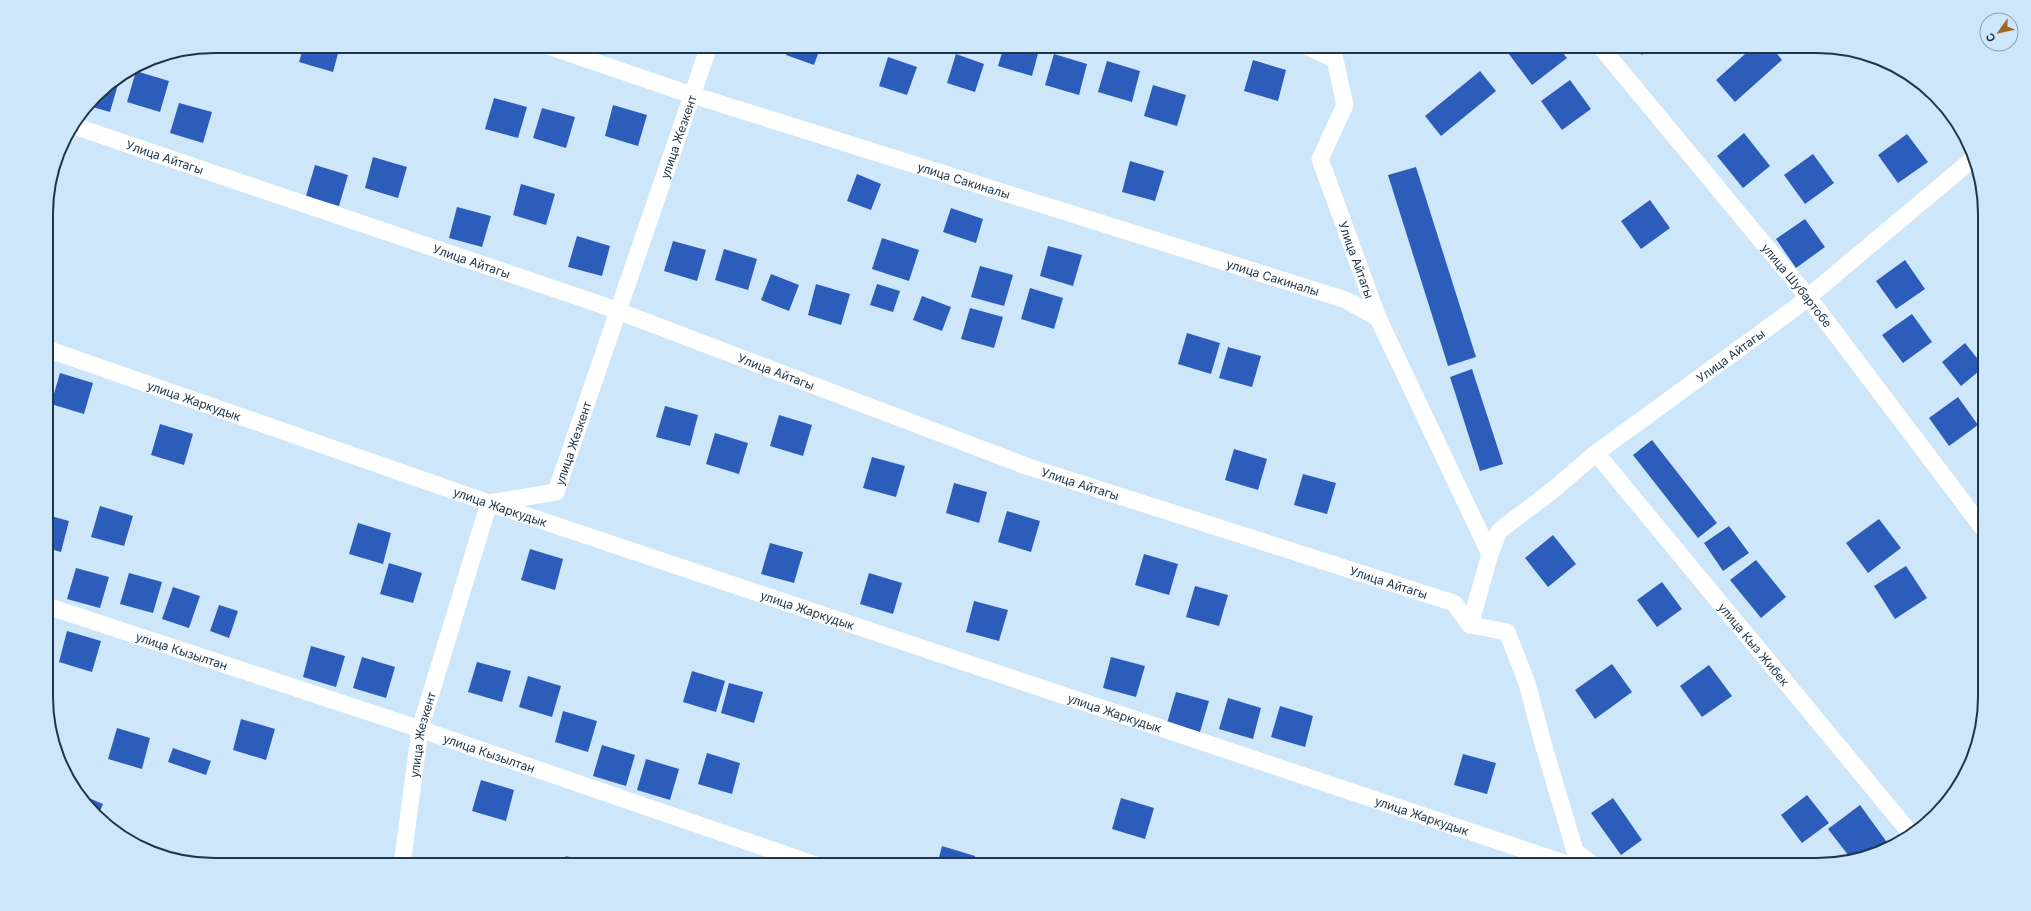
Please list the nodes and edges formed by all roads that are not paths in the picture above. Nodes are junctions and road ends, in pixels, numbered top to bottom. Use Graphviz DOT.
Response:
graph roads {
  1 [pos="569,53"];
  2 [pos="707,53"];
  3 [pos="1333,53"];
  4 [pos="1606,53"];
  5 [pos="692,95"];
  6 [pos="79,128"];
  7 [pos="1969,162"];
  8 [pos="1808,297"];
  9 [pos="618,311"];
  10 [pos="1378,318"];
  11 [pos="53,352"];
  12 [pos="1596,453"];
  13 [pos="489,503"];
  14 [pos="1978,522"];
  15 [pos="1490,554"];
  16 [pos="53,608"];
  17 [pos="1470,625"];
  18 [pos="420,729"];
  19 [pos="1908,830"];
  20 [pos="403,858"];
  21 [pos="796,858"];
  22 [pos="1549,858"];
  23 [pos="1584,858"];
  1 -- 5 [label="street, улица Сакиналы"];
  2 -- 5 [label="street, улица Жезкент"];
  3 -- 10 [label="street, Улица Айтагы"];
  4 -- 8 [label="street, улица Шубартобе"];
  5 -- 9 [label="street, улица Жезкент"];
  5 -- 10 [label="street, улица Сакиналы"];
  6 -- 9 [label="street, Улица Айтагы"];
  7 -- 8 [label="street, Улица Айтагы"];
  8 -- 12 [label="street, Улица Айтагы"];
  8 -- 14 [label="street, улица Шубартобе"];
  9 -- 13 [label="street, улица Жезкент"];
  9 -- 17 [label="street, Улица Айтагы"];
  10 -- 15 [label="street, Улица Айтагы"];
  11 -- 13 [label="street, улица Жаркудык"];
  12 -- 15 [label="street, Улица Айтагы"];
  12 -- 19 [label="street, улица Кыз Жибек"];
  13 -- 18 [label="street, улица Жезкент"];
  13 -- 22 [label="street, улица Жаркудык"];
  15 -- 17 [label="street, Улица Айтагы"];
  16 -- 18 [label="street, улица Кызылтан"];
  17 -- 23 [label="street"];
  18 -- 20 [label="street, улица Жезкент"];
  18 -- 21 [label="street, улица Кызылтан"];
}
